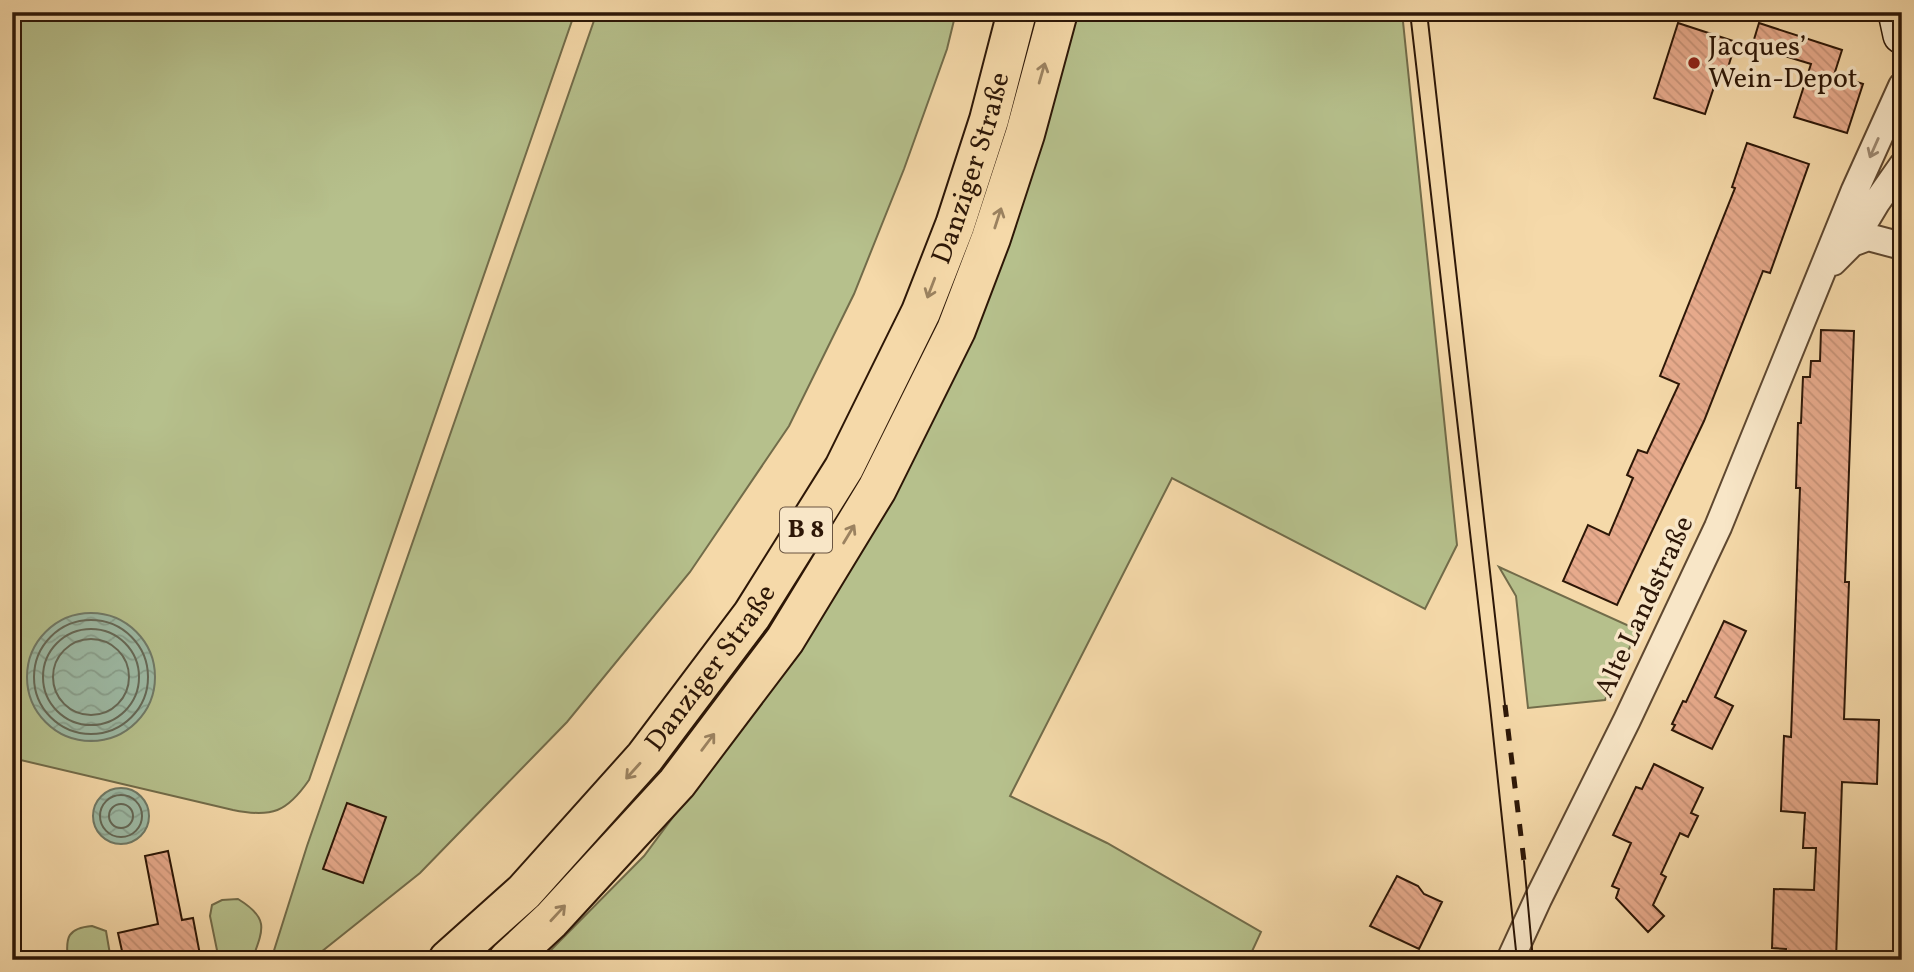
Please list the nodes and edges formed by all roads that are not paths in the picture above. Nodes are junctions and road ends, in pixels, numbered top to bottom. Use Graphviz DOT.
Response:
graph roads {
  1 [pos="1017,12"];
  2 [pos="1058,12"];
  3 [pos="1897,12"];
  4 [pos="1902,35"];
  5 [pos="1902,86"];
  6 [pos="1902,166"];
  7 [pos="1852,243"];
  8 [pos="1902,246"];
  9 [pos="1822,273"];
  10 [pos="448,960"];
  11 [pos="508,960"];
  12 [pos="1510,960"];
  1 -- 10 [label="highway, Danziger Straße / B 8, one-way"];
  11 -- 2 [label="highway, Danziger Straße / B 8, one-way"];
  3 -- 4 [label="main road"];
  5 -- 9 [label="street, Alte Landstraße, one-way"];
  6 -- 7 [label="street, Alte Landstraße"];
  7 -- 8 [label="street"];
  7 -- 9 [label="street, Alte Landstraße"];
  9 -- 12 [label="street, Alte Landstraße"];
}
